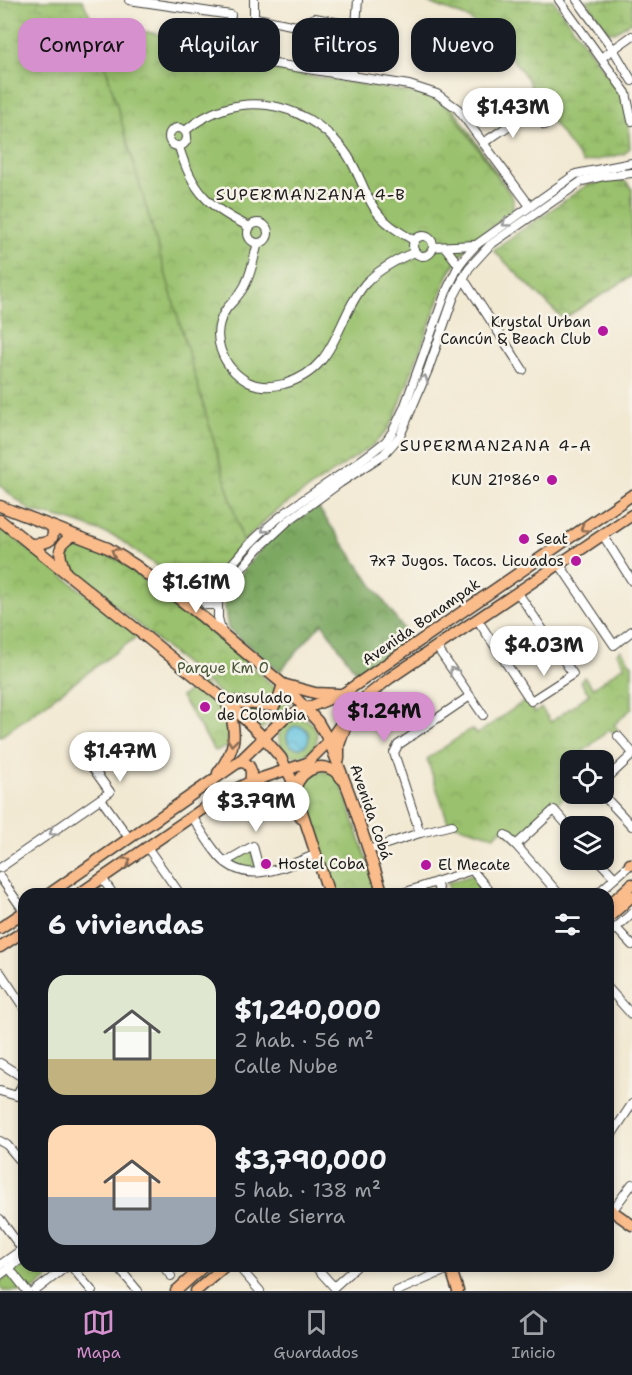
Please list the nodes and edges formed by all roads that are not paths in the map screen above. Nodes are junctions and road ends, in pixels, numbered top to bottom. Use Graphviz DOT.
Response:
graph roads {
  1 [pos="129,0"];
  2 [pos="254,0"];
  3 [pos="358,0"];
  4 [pos="559,0"];
  5 [pos="577,0"];
  6 [pos="231,18"];
  7 [pos="354,18"];
  8 [pos="292,25"];
  9 [pos="632,36"];
  10 [pos="613,49"];
  11 [pos="601,58"];
  12 [pos="280,64"];
  13 [pos="348,72"];
  14 [pos="348,75"];
  15 [pos="632,81"];
  16 [pos="632,121"];
  17 [pos="544,125"];
  18 [pos="185,131"];
  19 [pos="483,143"];
  20 [pos="179,147"];
  21 [pos="632,163"];
  22 [pos="632,173"];
  23 [pos="530,206"];
  24 [pos="250,227"];
  25 [pos="415,241"];
  26 [pos="258,243"];
  27 [pos="476,245"];
  28 [pos="433,247"];
  29 [pos="445,247"];
  30 [pos="415,252"];
  31 [pos="459,265"];
  32 [pos="464,278"];
  33 [pos="523,370"];
  34 [pos="632,495"];
  35 [pos="0,506"];
  36 [pos="632,515"];
  37 [pos="0,520"];
  38 [pos="52,527"];
  39 [pos="74,535"];
  40 [pos="603,536"];
  41 [pos="30,544"];
  42 [pos="560,565"];
  43 [pos="65,572"];
  44 [pos="632,581"];
  45 [pos="163,586"];
  46 [pos="201,590"];
  47 [pos="518,593"];
  48 [pos="218,602"];
  49 [pos="477,619"];
  50 [pos="632,631"];
  51 [pos="222,634"];
  52 [pos="436,646"];
  53 [pos="410,648"];
  54 [pos="417,658"];
  55 [pos="383,667"];
  56 [pos="390,678"];
  57 [pos="282,684"];
  58 [pos="344,693"];
  59 [pos="471,696"];
  60 [pos="226,701"];
  61 [pos="353,707"];
  62 [pos="305,708"];
  63 [pos="293,714"];
  64 [pos="483,715"];
  65 [pos="318,722"];
  66 [pos="275,727"];
  67 [pos="618,736"];
  68 [pos="264,738"];
  69 [pos="329,741"];
  70 [pos="319,752"];
  71 [pos="632,753"];
  72 [pos="277,754"];
  73 [pos="239,762"];
  74 [pos="338,762"];
  75 [pos="89,763"];
  76 [pos="301,766"];
  77 [pos="288,770"];
  78 [pos="614,771"];
  79 [pos="213,779"];
  80 [pos="250,782"];
  81 [pos="238,787"];
  82 [pos="295,789"];
  83 [pos="348,789"];
  84 [pos="101,799"];
  85 [pos="611,804"];
  86 [pos="192,816"];
  87 [pos="560,817"];
  88 [pos="307,825"];
  89 [pos="452,825"];
  90 [pos="632,826"];
  91 [pos="420,833"];
  92 [pos="505,835"];
  93 [pos="129,838"];
  94 [pos="516,845"];
  95 [pos="147,848"];
  96 [pos="368,850"];
  97 [pos="317,854"];
  98 [pos="225,862"];
  99 [pos="631,864"];
  100 [pos="0,868"];
  101 [pos="607,870"];
  102 [pos="260,872"];
  103 [pos="0,877"];
  104 [pos="102,878"];
  105 [pos="615,878"];
  106 [pos="436,882"];
  107 [pos="632,884"];
  108 [pos="58,888"];
  109 [pos="87,888"];
  110 [pos="109,888"];
  111 [pos="176,888"];
  112 [pos="328,888"];
  113 [pos="381,888"];
  114 [pos="418,888"];
  115 [pos="438,888"];
  116 [pos="487,888"];
  117 [pos="554,888"];
  118 [pos="604,888"];
  119 [pos="632,897"];
  120 [pos="18,902"];
  121 [pos="614,907"];
  122 [pos="614,910"];
  123 [pos="632,913"];
  124 [pos="18,915"];
  125 [pos="0,928"];
  126 [pos="616,928"];
  127 [pos="18,935"];
  128 [pos="632,945"];
  129 [pos="0,947"];
  130 [pos="0,972"];
  131 [pos="614,995"];
  132 [pos="18,999"];
  133 [pos="632,1015"];
  134 [pos="0,1063"];
  135 [pos="18,1075"];
  136 [pos="0,1091"];
  137 [pos="18,1094"];
  138 [pos="632,1104"];
  139 [pos="614,1131"];
  140 [pos="0,1142"];
  141 [pos="18,1158"];
  142 [pos="632,1184"];
  143 [pos="614,1205"];
  144 [pos="614,1213"];
  145 [pos="0,1219"];
  146 [pos="632,1225"];
  147 [pos="18,1244"];
  148 [pos="18,1254"];
  149 [pos="18,1257"];
  150 [pos="0,1265"];
  151 [pos="9,1268"];
  152 [pos="61,1272"];
  153 [pos="75,1272"];
  154 [pos="122,1272"];
  155 [pos="168,1272"];
  156 [pos="197,1272"];
  157 [pos="218,1272"];
  158 [pos="243,1272"];
  159 [pos="320,1272"];
  160 [pos="350,1272"];
  161 [pos="439,1272"];
  162 [pos="452,1272"];
  163 [pos="0,1275"];
  164 [pos="171,1276"];
  165 [pos="27,1291"];
  166 [pos="35,1291"];
  167 [pos="92,1291"];
  168 [pos="138,1291"];
  169 [pos="176,1291"];
  170 [pos="196,1291"];
  171 [pos="260,1291"];
  172 [pos="397,1291"];
  173 [pos="458,1291"];
  1 -- 6 [label="street"];
  2 -- 8 [label="street"];
  3 -- 7 [label="street"];
  4 -- 11 [label="street"];
  5 -- 10 [label="street"];
  9 -- 10 [label="street"];
  10 -- 11 [label="street"];
  10 -- 15 [label="street"];
  11 -- 16 [label="street"];
  12 -- 14 [label="street"];
  13 -- 14 [label="street"];
  14 -- 19 [label="street"];
  17 -- 19 [label="street"];
  18 -- 20 [label="street"];
  18 -- 20 [label="street"];
  18 -- 25 [label="street"];
  19 -- 23 [label="street"];
  20 -- 24 [label="street"];
  21 -- 23 [label="street"];
  22 -- 32 [label="street"];
  23 -- 27 [label="street, one-way"];
  24 -- 26 [label="street"];
  24 -- 26 [label="street"];
  25 -- 28 [label="street"];
  25 -- 30 [label="street"];
  26 -- 30 [label="street"];
  27 -- 29 [label="street"];
  27 -- 31 [label="street"];
  28 -- 29 [label="street"];
  28 -- 30 [label="street"];
  29 -- 31 [label="street"];
  31 -- 46 [label="street, one-way"];
  32 -- 33 [label="street"];
  48 -- 32 [label="street, one-way"];
  34 -- 53 [label="main road, Avenida Bonampak, one-way"];
  35 -- 38 [label="main road"];
  36 -- 40 [label="main road, Avenida Bonampak"];
  37 -- 41 [label="main road"];
  38 -- 39 [label="main road"];
  38 -- 41 [label="main road"];
  39 -- 43 [label="main road"];
  45 -- 39 [label="main road, one-way"];
  40 -- 42 [label="main road, Avenida Bonampak"];
  40 -- 44 [label="street"];
  41 -- 43 [label="main road"];
  42 -- 47 [label="main road, Avenida Bonampak"];
  42 -- 50 [label="street"];
  43 -- 60 [label="main road"];
  45 -- 46 [label="street"];
  45 -- 51 [label="main road"];
  46 -- 48 [label="street"];
  47 -- 49 [label="main road, Avenida Bonampak"];
  47 -- 49 [label="street"];
  48 -- 51 [label="street"];
  49 -- 52 [label="main road, Avenida Bonampak"];
  51 -- 57 [label="main road"];
  52 -- 54 [label="main road, Avenida Bonampak"];
  59 -- 52 [label="street, one-way"];
  53 -- 54 [label="main road"];
  53 -- 55 [label="main road, Avenida Bonampak"];
  54 -- 56 [label="main road, Avenida Bonampak"];
  55 -- 56 [label="main road"];
  55 -- 58 [label="main road, Avenida Bonampak"];
  56 -- 61 [label="main road, Avenida Bonampak"];
  57 -- 58 [label="main road"];
  57 -- 60 [label="main road"];
  57 -- 62 [label="main road, Avenida Cobá"];
  58 -- 62 [label="main road, Avenida Bonampak"];
  59 -- 64 [label="street"];
  59 -- 91 [label="street"];
  60 -- 68 [label="main road"];
  60 -- 79 [label="main road, one-way"];
  61 -- 69 [label="main road, Avenida Bonampak"];
  61 -- 74 [label="main road"];
  62 -- 63 [label="main road, Avenida Bonampak"];
  62 -- 65 [label="main road, Avenida Cobá"];
  63 -- 65 [label="main road"];
  63 -- 66 [label="main road, Avenida Bonampak"];
  65 -- 69 [label="main road, Avenida Cobá"];
  65 -- 70 [label="main road"];
  66 -- 68 [label="main road, Avenida Bonampak"];
  66 -- 72 [label="main road"];
  67 -- 71 [label="street"];
  68 -- 72 [label="main road"];
  68 -- 73 [label="main road, Avenida Bonampak"];
  69 -- 70 [label="main road, Avenida Bonampak"];
  69 -- 74 [label="main road, Avenida Cobá"];
  70 -- 76 [label="main road, Avenida Bonampak"];
  71 -- 78 [label="street"];
  72 -- 76 [label="main road"];
  72 -- 77 [label="main road"];
  73 -- 79 [label="main road, Avenida Bonampak"];
  73 -- 80 [label="main road"];
  74 -- 83 [label="main road, Avenida Cobá"];
  75 -- 84 [label="street"];
  76 -- 77 [label="main road, Avenida Bonampak"];
  77 -- 80 [label="main road, Avenida Bonampak"];
  77 -- 82 [label="main road"];
  79 -- 93 [label="main road, Avenida Bonampak"];
  80 -- 81 [label="main road, Avenida Bonampak"];
  81 -- 86 [label="main road, Avenida Bonampak"];
  81 -- 88 [label="main road"];
  82 -- 83 [label="main road"];
  82 -- 88 [label="main road"];
  83 -- 96 [label="main road, Avenida Cobá"];
  84 -- 93 [label="street"];
  84 -- 100 [label="street, one-way"];
  85 -- 90 [label="street"];
  86 -- 95 [label="main road, Avenida Bonampak"];
  86 -- 98 [label="street"];
  87 -- 94 [label="street"];
  88 -- 97 [label="main road"];
  89 -- 91 [label="street"];
  91 -- 96 [label="street"];
  92 -- 94 [label="street"];
  93 -- 108 [label="main road, Avenida Bonampak"];
  94 -- 117 [label="street"];
  104 -- 95 [label="main road, Avenida Bonampak, one-way"];
  95 -- 111 [label="street"];
  96 -- 113 [label="main road, Avenida Cobá"];
  97 -- 102 [label="street"];
  97 -- 112 [label="main road"];
  98 -- 102 [label="street"];
  98 -- 102 [label="street"];
  99 -- 105 [label="street"];
  101 -- 105 [label="street"];
  103 -- 120 [label="street"];
  104 -- 109 [label="main road, Avenida Bonampak"];
  104 -- 110 [label="street"];
  105 -- 118 [label="street"];
  106 -- 114 [label="street"];
  106 -- 115 [label="street"];
  106 -- 116 [label="street"];
  107 -- 121 [label="main road"];
  119 -- 122 [label="main road"];
  123 -- 126 [label="street"];
  124 -- 125 [label="main road"];
  126 -- 128 [label="street"];
  127 -- 129 [label="main road"];
  130 -- 132 [label="street"];
  131 -- 133 [label="street"];
  134 -- 135 [label="street"];
  136 -- 137 [label="street"];
  138 -- 139 [label="street"];
  140 -- 141 [label="street"];
  142 -- 143 [label="street"];
  144 -- 146 [label="main road"];
  145 -- 147 [label="street"];
  148 -- 150 [label="street"];
  149 -- 151 [label="street"];
  151 -- 163 [label="street"];
  151 -- 165 [label="street"];
  152 -- 166 [label="street"];
  153 -- 167 [label="street"];
  154 -- 168 [label="street"];
  155 -- 164 [label="street"];
  156 -- 169 [label="main road"];
  157 -- 170 [label="main road"];
  158 -- 171 [label="street"];
  159 -- 160 [label="street"];
  161 -- 172 [label="street"];
  162 -- 173 [label="main road"];
}
